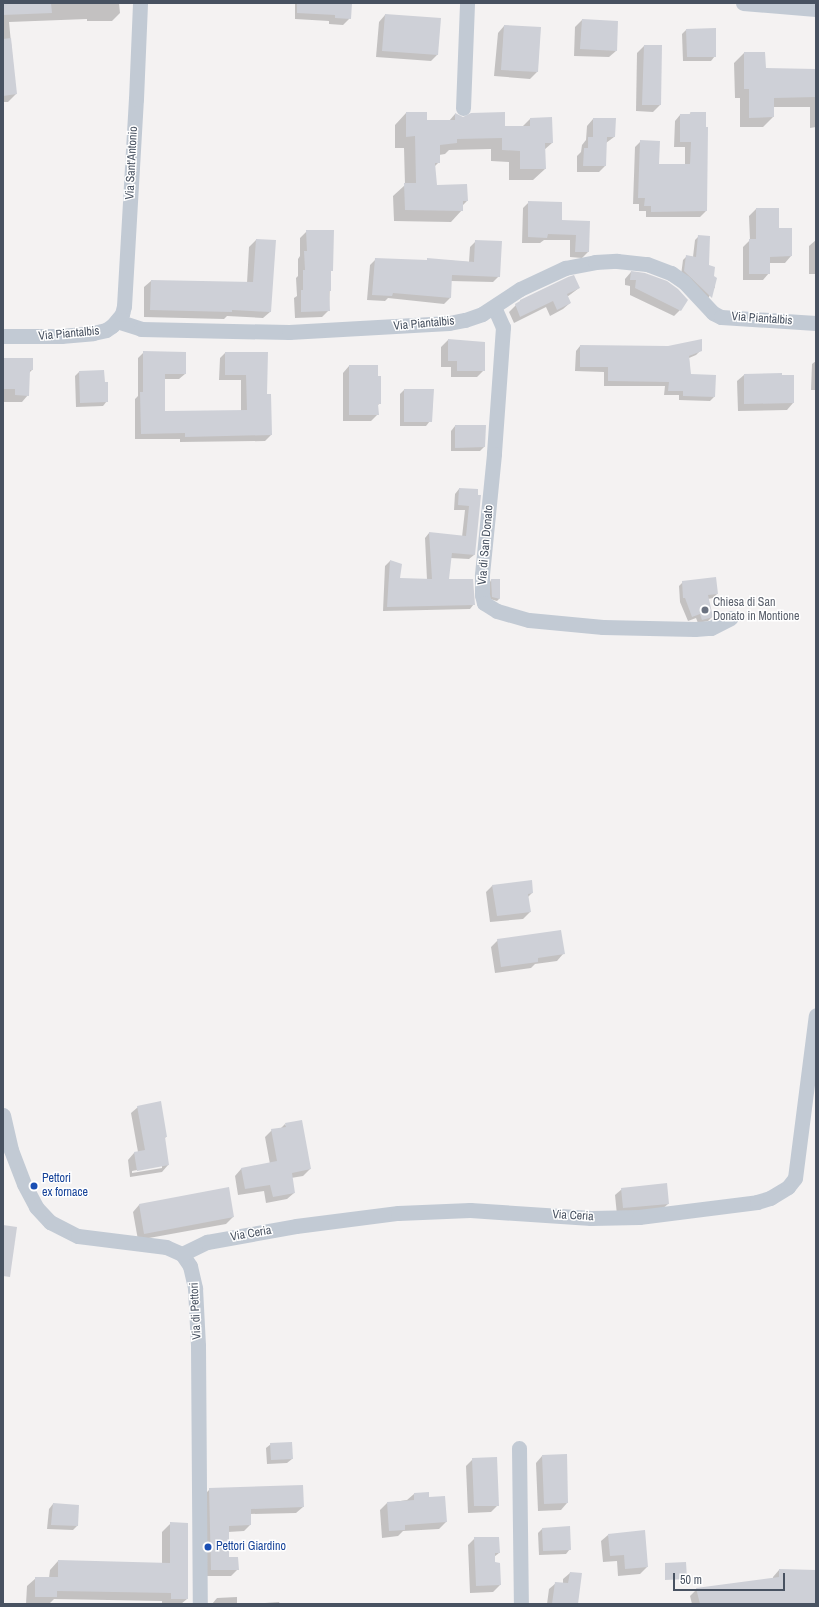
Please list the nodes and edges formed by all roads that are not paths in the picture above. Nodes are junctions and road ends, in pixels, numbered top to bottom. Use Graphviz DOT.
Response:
graph roads {
  1 [pos="140,3"];
  2 [pos="467,3"];
  3 [pos="743,3"];
  4 [pos="816,9"];
  5 [pos="463,108"];
  6 [pos="494,307"];
  7 [pos="117,321"];
  8 [pos="816,323"];
  9 [pos="3,336"];
  10 [pos="730,618"];
  11 [pos="816,1015"];
  12 [pos="3,1115"];
  13 [pos="182,1254"];
  14 [pos="519,1448"];
  15 [pos="200,1604"];
  16 [pos="521,1604"];
  1 -- 7 [label="street, Via Sant'Antonio"];
  2 -- 5 [label="street"];
  3 -- 4 [label="street"];
  6 -- 7 [label="street, Via Piantalbis"];
  6 -- 8 [label="street, Via Piantalbis"];
  6 -- 10 [label="street, Via di San Donato"];
  7 -- 9 [label="street, Via Piantalbis"];
  11 -- 13 [label="street, Via Ceria"];
  12 -- 13 [label="street"];
  13 -- 15 [label="street, Via di Pettori"];
  14 -- 16 [label="street"];
}
